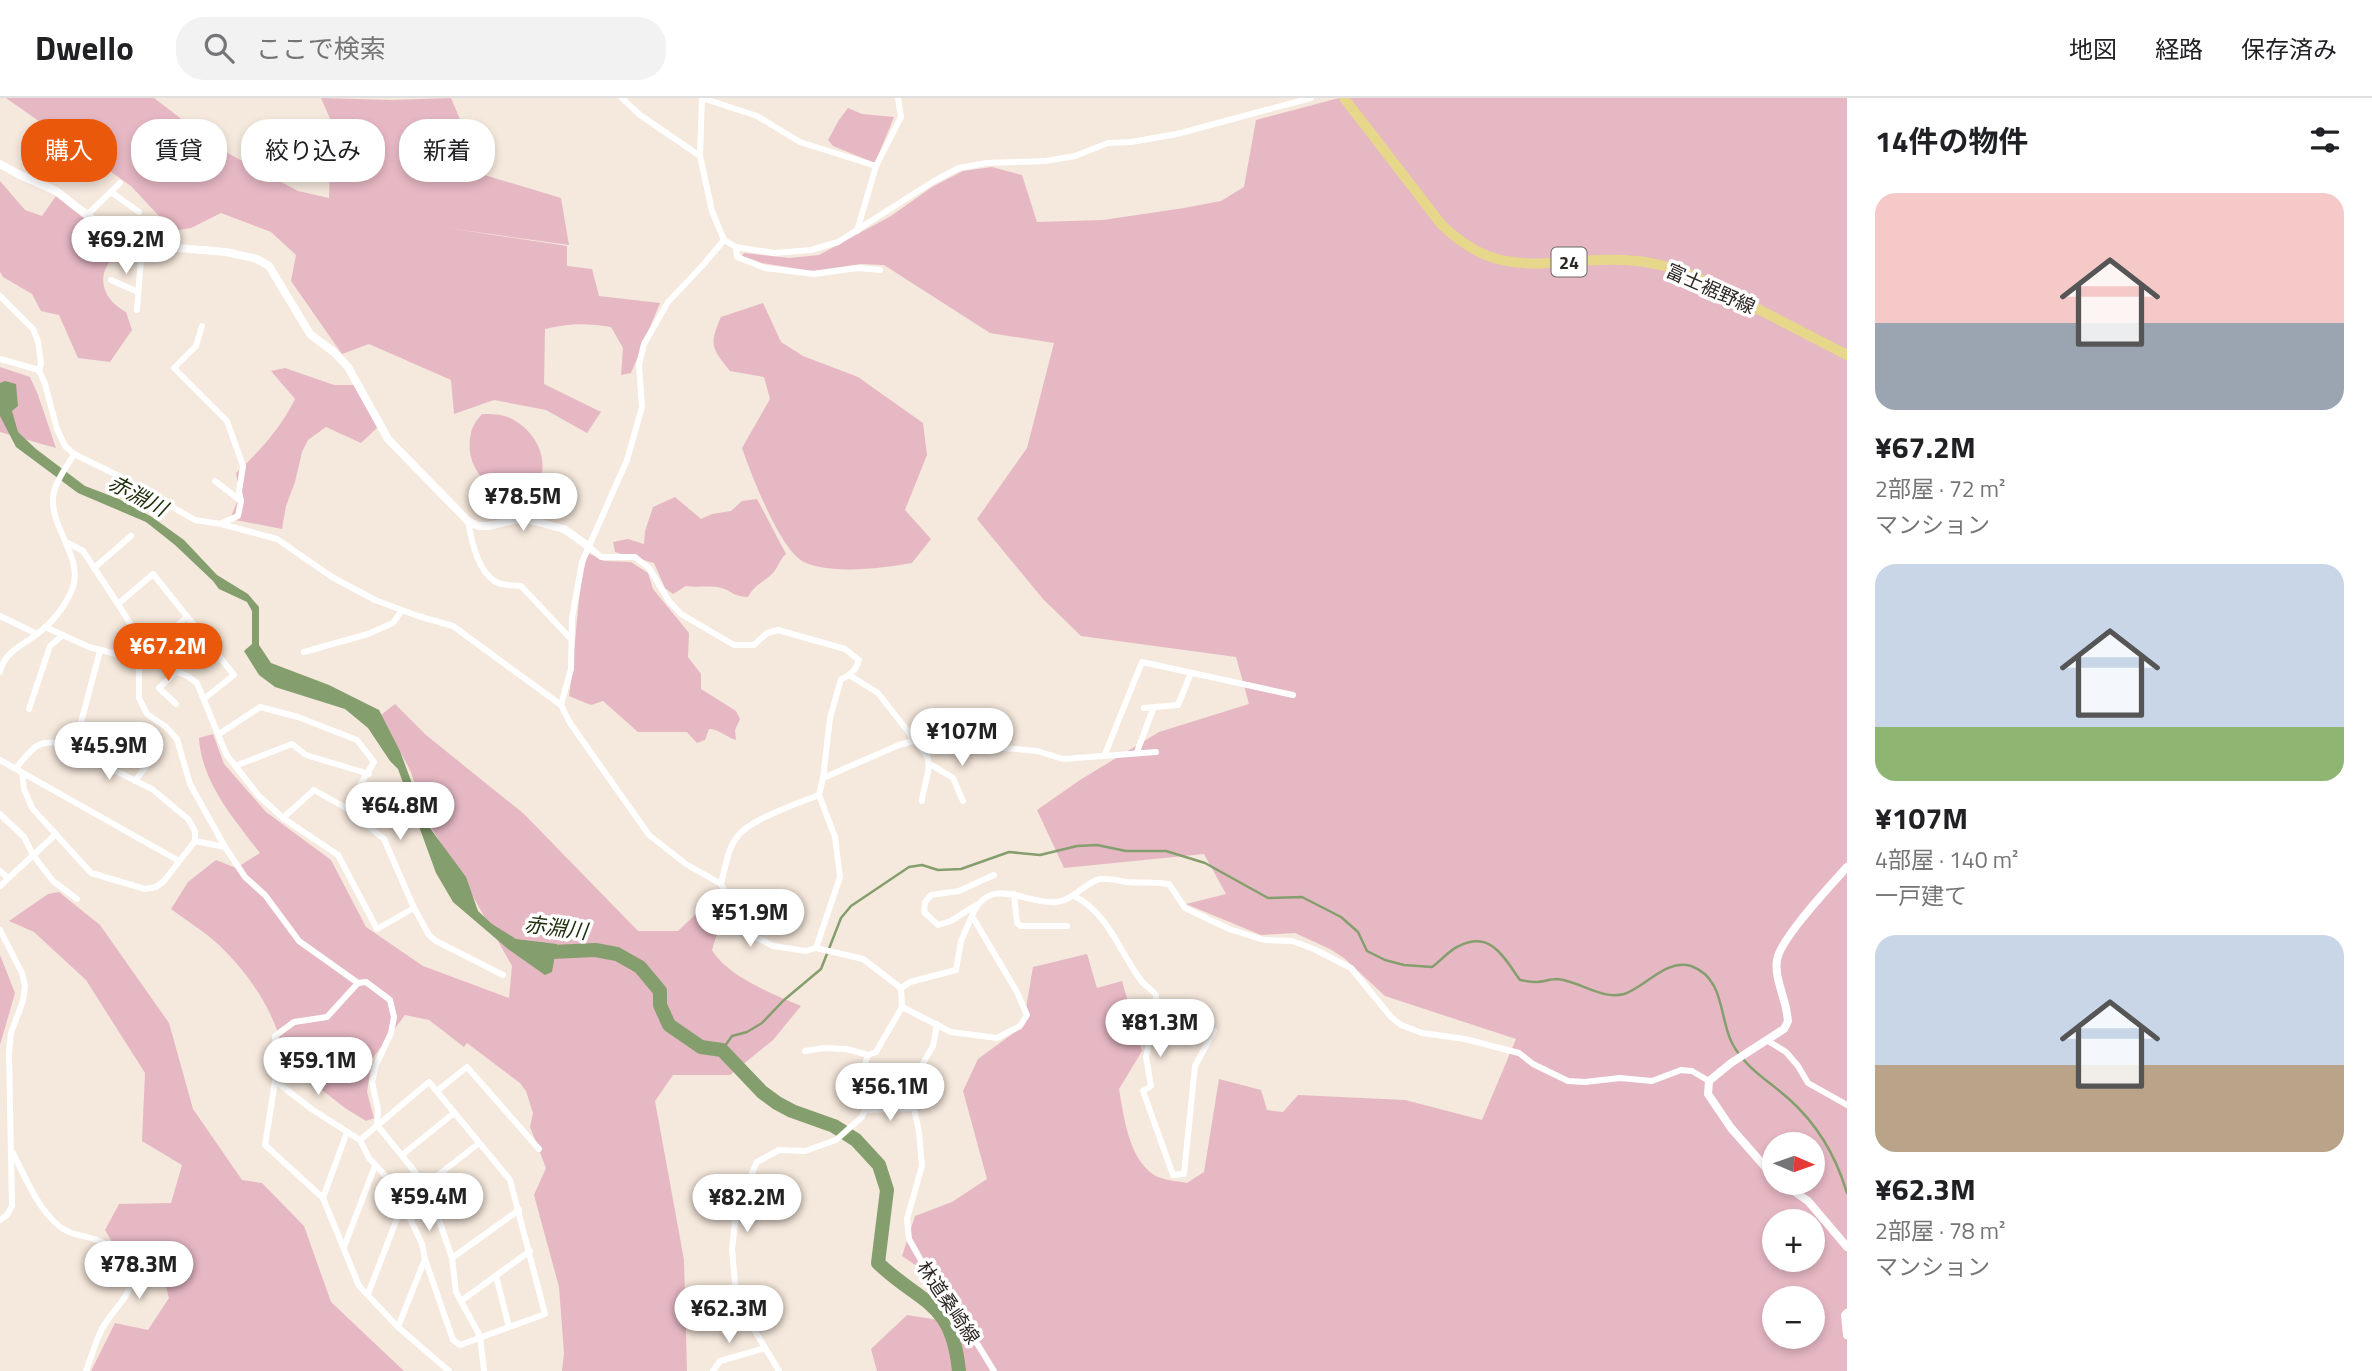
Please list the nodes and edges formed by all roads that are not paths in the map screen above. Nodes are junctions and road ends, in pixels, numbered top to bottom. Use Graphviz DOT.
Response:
graph roads {
  1 [pos="622,98"];
  2 [pos="898,98"];
  3 [pos="1311,98"];
  4 [pos="1344,98"];
  5 [pos="700,156"];
  6 [pos="0,164"];
  7 [pos="876,166"];
  8 [pos="120,183"];
  9 [pos="111,192"];
  10 [pos="139,212"];
  11 [pos="88,215"];
  12 [pos="856,230"];
  13 [pos="723,240"];
  14 [pos="142,245"];
  15 [pos="736,247"];
  16 [pos="880,270"];
  17 [pos="111,280"];
  18 [pos="138,292"];
  19 [pos="0,296"];
  20 [pos="137,310"];
  21 [pos="202,326"];
  22 [pos="1847,355"];
  23 [pos="0,359"];
  24 [pos="39,370"];
  25 [pos="74,454"];
  26 [pos="215,481"];
  27 [pos="241,501"];
  28 [pos="468,522"];
  29 [pos="221,524"];
  30 [pos="131,536"];
  31 [pos="68,543"];
  32 [pos="588,546"];
  33 [pos="94,568"];
  34 [pos="118,604"];
  35 [pos="402,610"];
  36 [pos="0,617"];
  37 [pos="187,617"];
  38 [pos="45,627"];
  39 [pos="37,634"];
  40 [pos="63,635"];
  41 [pos="570,638"];
  42 [pos="100,651"];
  43 [pos="304,652"];
  44 [pos="141,658"];
  45 [pos="0,672"];
  46 [pos="176,672"];
  47 [pos="1191,673"];
  48 [pos="849,675"];
  49 [pos="1293,695"];
  50 [pos="205,698"];
  51 [pos="176,704"];
  52 [pos="561,705"];
  53 [pos="29,709"];
  54 [pos="1144,709"];
  55 [pos="1153,709"];
  56 [pos="80,726"];
  57 [pos="219,734"];
  58 [pos="915,741"];
  59 [pos="1137,752"];
  60 [pos="1156,752"];
  61 [pos="1105,754"];
  62 [pos="154,756"];
  63 [pos="0,760"];
  64 [pos="930,764"];
  65 [pos="235,766"];
  66 [pos="19,771"];
  67 [pos="369,774"];
  68 [pos="823,778"];
  69 [pos="135,781"];
  70 [pos="819,795"];
  71 [pos="922,801"];
  72 [pos="963,801"];
  73 [pos="345,808"];
  74 [pos="0,814"];
  75 [pos="284,818"];
  76 [pos="56,834"];
  77 [pos="195,841"];
  78 [pos="225,847"];
  79 [pos="33,855"];
  80 [pos="179,861"];
  81 [pos="1847,867"];
  82 [pos="0,871"];
  83 [pos="994,875"];
  84 [pos="8,878"];
  85 [pos="721,884"];
  86 [pos="0,886"];
  87 [pos="1014,894"];
  88 [pos="1074,896"];
  89 [pos="77,899"];
  90 [pos="978,904"];
  91 [pos="414,908"];
  92 [pos="972,916"];
  93 [pos="1067,926"];
  94 [pos="0,930"];
  95 [pos="819,948"];
  96 [pos="503,975"];
  97 [pos="358,983"];
  98 [pos="901,988"];
  99 [pos="902,1007"];
  100 [pos="937,1024"];
  101 [pos="1214,1031"];
  102 [pos="1768,1041"];
  103 [pos="805,1051"];
  104 [pos="868,1055"];
  105 [pos="275,1081"];
  106 [pos="1709,1081"];
  107 [pos="437,1091"];
  108 [pos="1847,1105"];
  109 [pos="914,1108"];
  110 [pos="866,1110"];
  111 [pos="454,1113"];
  112 [pos="377,1125"];
  113 [pos="347,1132"];
  114 [pos="360,1140"];
  115 [pos="478,1144"];
  116 [pos="539,1149"];
  117 [pos="12,1152"];
  118 [pos="402,1155"];
  119 [pos="1762,1163"];
  120 [pos="375,1166"];
  121 [pos="424,1186"];
  122 [pos="1798,1195"];
  123 [pos="323,1198"];
  124 [pos="403,1203"];
  125 [pos="519,1210"];
  126 [pos="0,1220"];
  127 [pos="344,1247"];
  128 [pos="1847,1247"];
  129 [pos="530,1251"];
  130 [pos="452,1258"];
  131 [pos="425,1259"];
  132 [pos="496,1276"];
  133 [pos="368,1294"];
  134 [pos="461,1301"];
  135 [pos="1847,1313"];
  136 [pos="398,1327"];
  137 [pos="509,1327"];
  138 [pos="1847,1335"];
  139 [pos="480,1336"];
  140 [pos="765,1348"];
  141 [pos="86,1371"];
  142 [pos="449,1371"];
  143 [pos="484,1371"];
  144 [pos="713,1371"];
  145 [pos="779,1371"];
  146 [pos="994,1371"];
  1 -- 5 [label="street"];
  2 -- 7 [label="street"];
  3 -- 12 [label="street"];
  4 -- 22 [label="main road, 富士裾野線 / 24"];
  5 -- 7 [label="street"];
  5 -- 13 [label="street"];
  6 -- 11 [label="street"];
  7 -- 12 [label="street"];
  8 -- 9 [label="street"];
  9 -- 10 [label="street"];
  9 -- 11 [label="street"];
  11 -- 14 [label="street"];
  12 -- 15 [label="street"];
  13 -- 15 [label="street"];
  13 -- 32 [label="street"];
  14 -- 18 [label="street"];
  14 -- 28 [label="street"];
  15 -- 16 [label="street"];
  17 -- 18 [label="street"];
  18 -- 20 [label="street"];
  19 -- 24 [label="street"];
  21 -- 27 [label="street"];
  23 -- 24 [label="street"];
  24 -- 25 [label="street"];
  25 -- 29 [label="street"];
  25 -- 31 [label="street"];
  26 -- 27 [label="street"];
  27 -- 29 [label="street"];
  28 -- 32 [label="street"];
  28 -- 41 [label="street"];
  29 -- 35 [label="street"];
  30 -- 33 [label="street"];
  31 -- 33 [label="street"];
  31 -- 38 [label="street"];
  32 -- 41 [label="street"];
  32 -- 48 [label="street"];
  33 -- 34 [label="street"];
  34 -- 37 [label="street"];
  34 -- 44 [label="street"];
  35 -- 43 [label="street"];
  35 -- 52 [label="street"];
  36 -- 39 [label="street"];
  37 -- 44 [label="street"];
  37 -- 50 [label="street"];
  38 -- 39 [label="street"];
  38 -- 40 [label="street"];
  39 -- 45 [label="street"];
  40 -- 42 [label="street"];
  40 -- 53 [label="street"];
  41 -- 52 [label="street"];
  42 -- 44 [label="street"];
  42 -- 56 [label="street"];
  44 -- 46 [label="street"];
  44 -- 78 [label="street"];
  46 -- 50 [label="street"];
  46 -- 51 [label="street"];
  47 -- 49 [label="street"];
  47 -- 55 [label="street"];
  47 -- 61 [label="street"];
  48 -- 58 [label="street"];
  48 -- 68 [label="street"];
  50 -- 57 [label="street"];
  52 -- 85 [label="street"];
  54 -- 55 [label="street"];
  55 -- 59 [label="street"];
  57 -- 65 [label="street"];
  57 -- 67 [label="street"];
  58 -- 61 [label="street"];
  58 -- 64 [label="street"];
  58 -- 68 [label="street"];
  59 -- 60 [label="street"];
  59 -- 61 [label="street"];
  62 -- 69 [label="street"];
  63 -- 66 [label="street"];
  64 -- 71 [label="street"];
  64 -- 72 [label="street"];
  65 -- 67 [label="street"];
  65 -- 75 [label="street"];
  66 -- 69 [label="street"];
  66 -- 76 [label="street"];
  66 -- 80 [label="street"];
  67 -- 73 [label="street"];
  68 -- 70 [label="street"];
  69 -- 77 [label="street"];
  70 -- 85 [label="street"];
  70 -- 95 [label="street"];
  73 -- 75 [label="street"];
  73 -- 91 [label="street"];
  74 -- 79 [label="street"];
  75 -- 91 [label="street"];
  76 -- 79 [label="street"];
  76 -- 80 [label="street"];
  77 -- 78 [label="street"];
  77 -- 80 [label="street"];
  78 -- 97 [label="street"];
  79 -- 84 [label="street"];
  79 -- 89 [label="street"];
  81 -- 102 [label="street"];
  82 -- 84 [label="street"];
  83 -- 90 [label="street"];
  84 -- 86 [label="street"];
  85 -- 95 [label="street"];
  87 -- 88 [label="street"];
  87 -- 90 [label="street"];
  87 -- 93 [label="street"];
  88 -- 101 [label="street"];
  88 -- 106 [label="street"];
  90 -- 92 [label="street"];
  91 -- 96 [label="street"];
  92 -- 98 [label="street"];
  92 -- 100 [label="street"];
  94 -- 117 [label="street"];
  95 -- 98 [label="street"];
  97 -- 105 [label="street"];
  97 -- 112 [label="street"];
  98 -- 99 [label="street"];
  99 -- 100 [label="street"];
  99 -- 104 [label="street"];
  100 -- 109 [label="street, 林道桑崎線"];
  102 -- 106 [label="street"];
  102 -- 108 [label="street"];
  103 -- 104 [label="street"];
  104 -- 110 [label="street"];
  105 -- 113 [label="street"];
  105 -- 123 [label="street"];
  106 -- 119 [label="street"];
  107 -- 111 [label="street"];
  107 -- 112 [label="street"];
  107 -- 116 [label="street"];
  109 -- 110 [label="street"];
  109 -- 146 [label="street, 林道桑崎線"];
  110 -- 140 [label="street"];
  111 -- 115 [label="street"];
  111 -- 118 [label="street"];
  112 -- 114 [label="street"];
  112 -- 118 [label="street"];
  113 -- 114 [label="street"];
  113 -- 123 [label="street"];
  114 -- 120 [label="street"];
  115 -- 121 [label="street"];
  115 -- 125 [label="street"];
  117 -- 126 [label="street"];
  117 -- 141 [label="street"];
  118 -- 121 [label="street"];
  120 -- 124 [label="street"];
  120 -- 127 [label="street"];
  121 -- 130 [label="street"];
  122 -- 128 [label="street"];
  123 -- 127 [label="street"];
  124 -- 131 [label="street"];
  124 -- 133 [label="street"];
  125 -- 129 [label="street"];
  125 -- 130 [label="street"];
  127 -- 133 [label="street"];
  129 -- 132 [label="street"];
  129 -- 137 [label="street"];
  130 -- 134 [label="street"];
  131 -- 136 [label="street"];
  131 -- 139 [label="street"];
  132 -- 134 [label="street"];
  132 -- 137 [label="street"];
  133 -- 136 [label="street"];
  134 -- 139 [label="street"];
  135 -- 138 [label="street"];
  136 -- 142 [label="street"];
  137 -- 139 [label="street"];
  139 -- 143 [label="street"];
  140 -- 144 [label="street"];
  140 -- 145 [label="street"];
}
